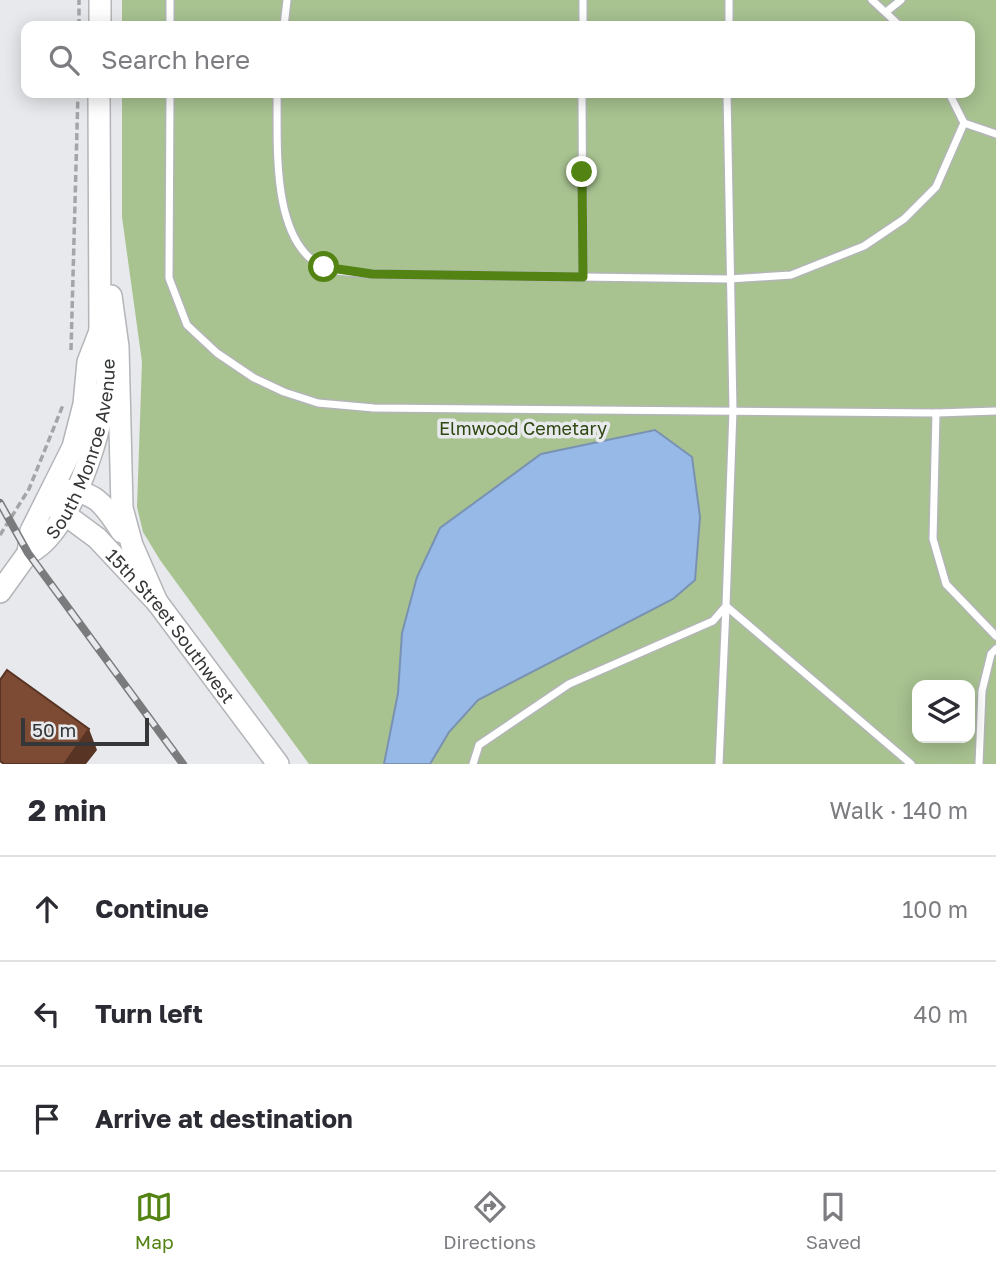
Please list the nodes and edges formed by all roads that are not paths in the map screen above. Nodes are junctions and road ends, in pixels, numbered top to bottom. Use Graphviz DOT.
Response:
graph roads {
  1 [pos="100,0"];
  2 [pos="170,0"];
  3 [pos="287,0"];
  4 [pos="583,0"];
  5 [pos="729,0"];
  6 [pos="872,0"];
  7 [pos="901,0"];
  8 [pos="886,12"];
  9 [pos="100,21"];
  10 [pos="170,21"];
  11 [pos="285,21"];
  12 [pos="583,21"];
  13 [pos="729,21"];
  14 [pos="895,21"];
  15 [pos="99,98"];
  16 [pos="170,98"];
  17 [pos="277,98"];
  18 [pos="582,98"];
  19 [pos="727,98"];
  20 [pos="952,98"];
  21 [pos="964,123"];
  22 [pos="996,134"];
  23 [pos="98,208"];
  24 [pos="583,277"];
  25 [pos="729,279"];
  26 [pos="100,331"];
  27 [pos="733,410"];
  28 [pos="996,411"];
  29 [pos="936,413"];
  30 [pos="76,490"];
  31 [pos="50,495"];
  32 [pos="65,515"];
  33 [pos="132,545"];
  34 [pos="28,553"];
  35 [pos="0,592"];
  36 [pos="158,602"];
  37 [pos="726,606"];
  38 [pos="996,636"];
  39 [pos="996,649"];
  40 [pos="979,760"];
  41 [pos="278,764"];
  42 [pos="473,764"];
  43 [pos="719,764"];
  44 [pos="911,764"];
  45 [pos="973,764"];
  1 -- 9 [label="street"];
  2 -- 10 [label="lane"];
  3 -- 11 [label="lane"];
  4 -- 12 [label="lane"];
  5 -- 13 [label="lane"];
  6 -- 8 [label="lane"];
  7 -- 8 [label="lane"];
  8 -- 14 [label="lane"];
  15 -- 23 [label="street, South Monroe Avenue"];
  16 -- 27 [label="lane"];
  17 -- 24 [label="lane"];
  18 -- 24 [label="lane"];
  19 -- 25 [label="lane"];
  20 -- 21 [label="lane"];
  21 -- 22 [label="lane"];
  21 -- 25 [label="lane"];
  23 -- 26 [label="street, South Monroe Avenue"];
  23 -- 33 [label="street"];
  24 -- 25 [label="lane"];
  25 -- 27 [label="lane"];
  26 -- 30 [label="street, South Monroe Avenue"];
  26 -- 31 [label="street, South Monroe Avenue"];
  27 -- 29 [label="lane"];
  27 -- 37 [label="lane"];
  28 -- 29 [label="lane"];
  29 -- 38 [label="lane"];
  30 -- 31 [label="street"];
  30 -- 32 [label="street, South Monroe Avenue"];
  30 -- 33 [label="street"];
  31 -- 32 [label="street, 15th Street Southwest"];
  31 -- 34 [label="street, South Monroe Avenue"];
  32 -- 34 [label="street, South Monroe Avenue"];
  32 -- 36 [label="street, 15th Street Southwest"];
  33 -- 36 [label="street"];
  34 -- 35 [label="street, South Monroe Avenue"];
  36 -- 41 [label="street, 15th Street Southwest"];
  37 -- 42 [label="lane"];
  37 -- 43 [label="lane"];
  37 -- 44 [label="lane"];
  39 -- 40 [label="lane"];
  40 -- 45 [label="lane"];
}
